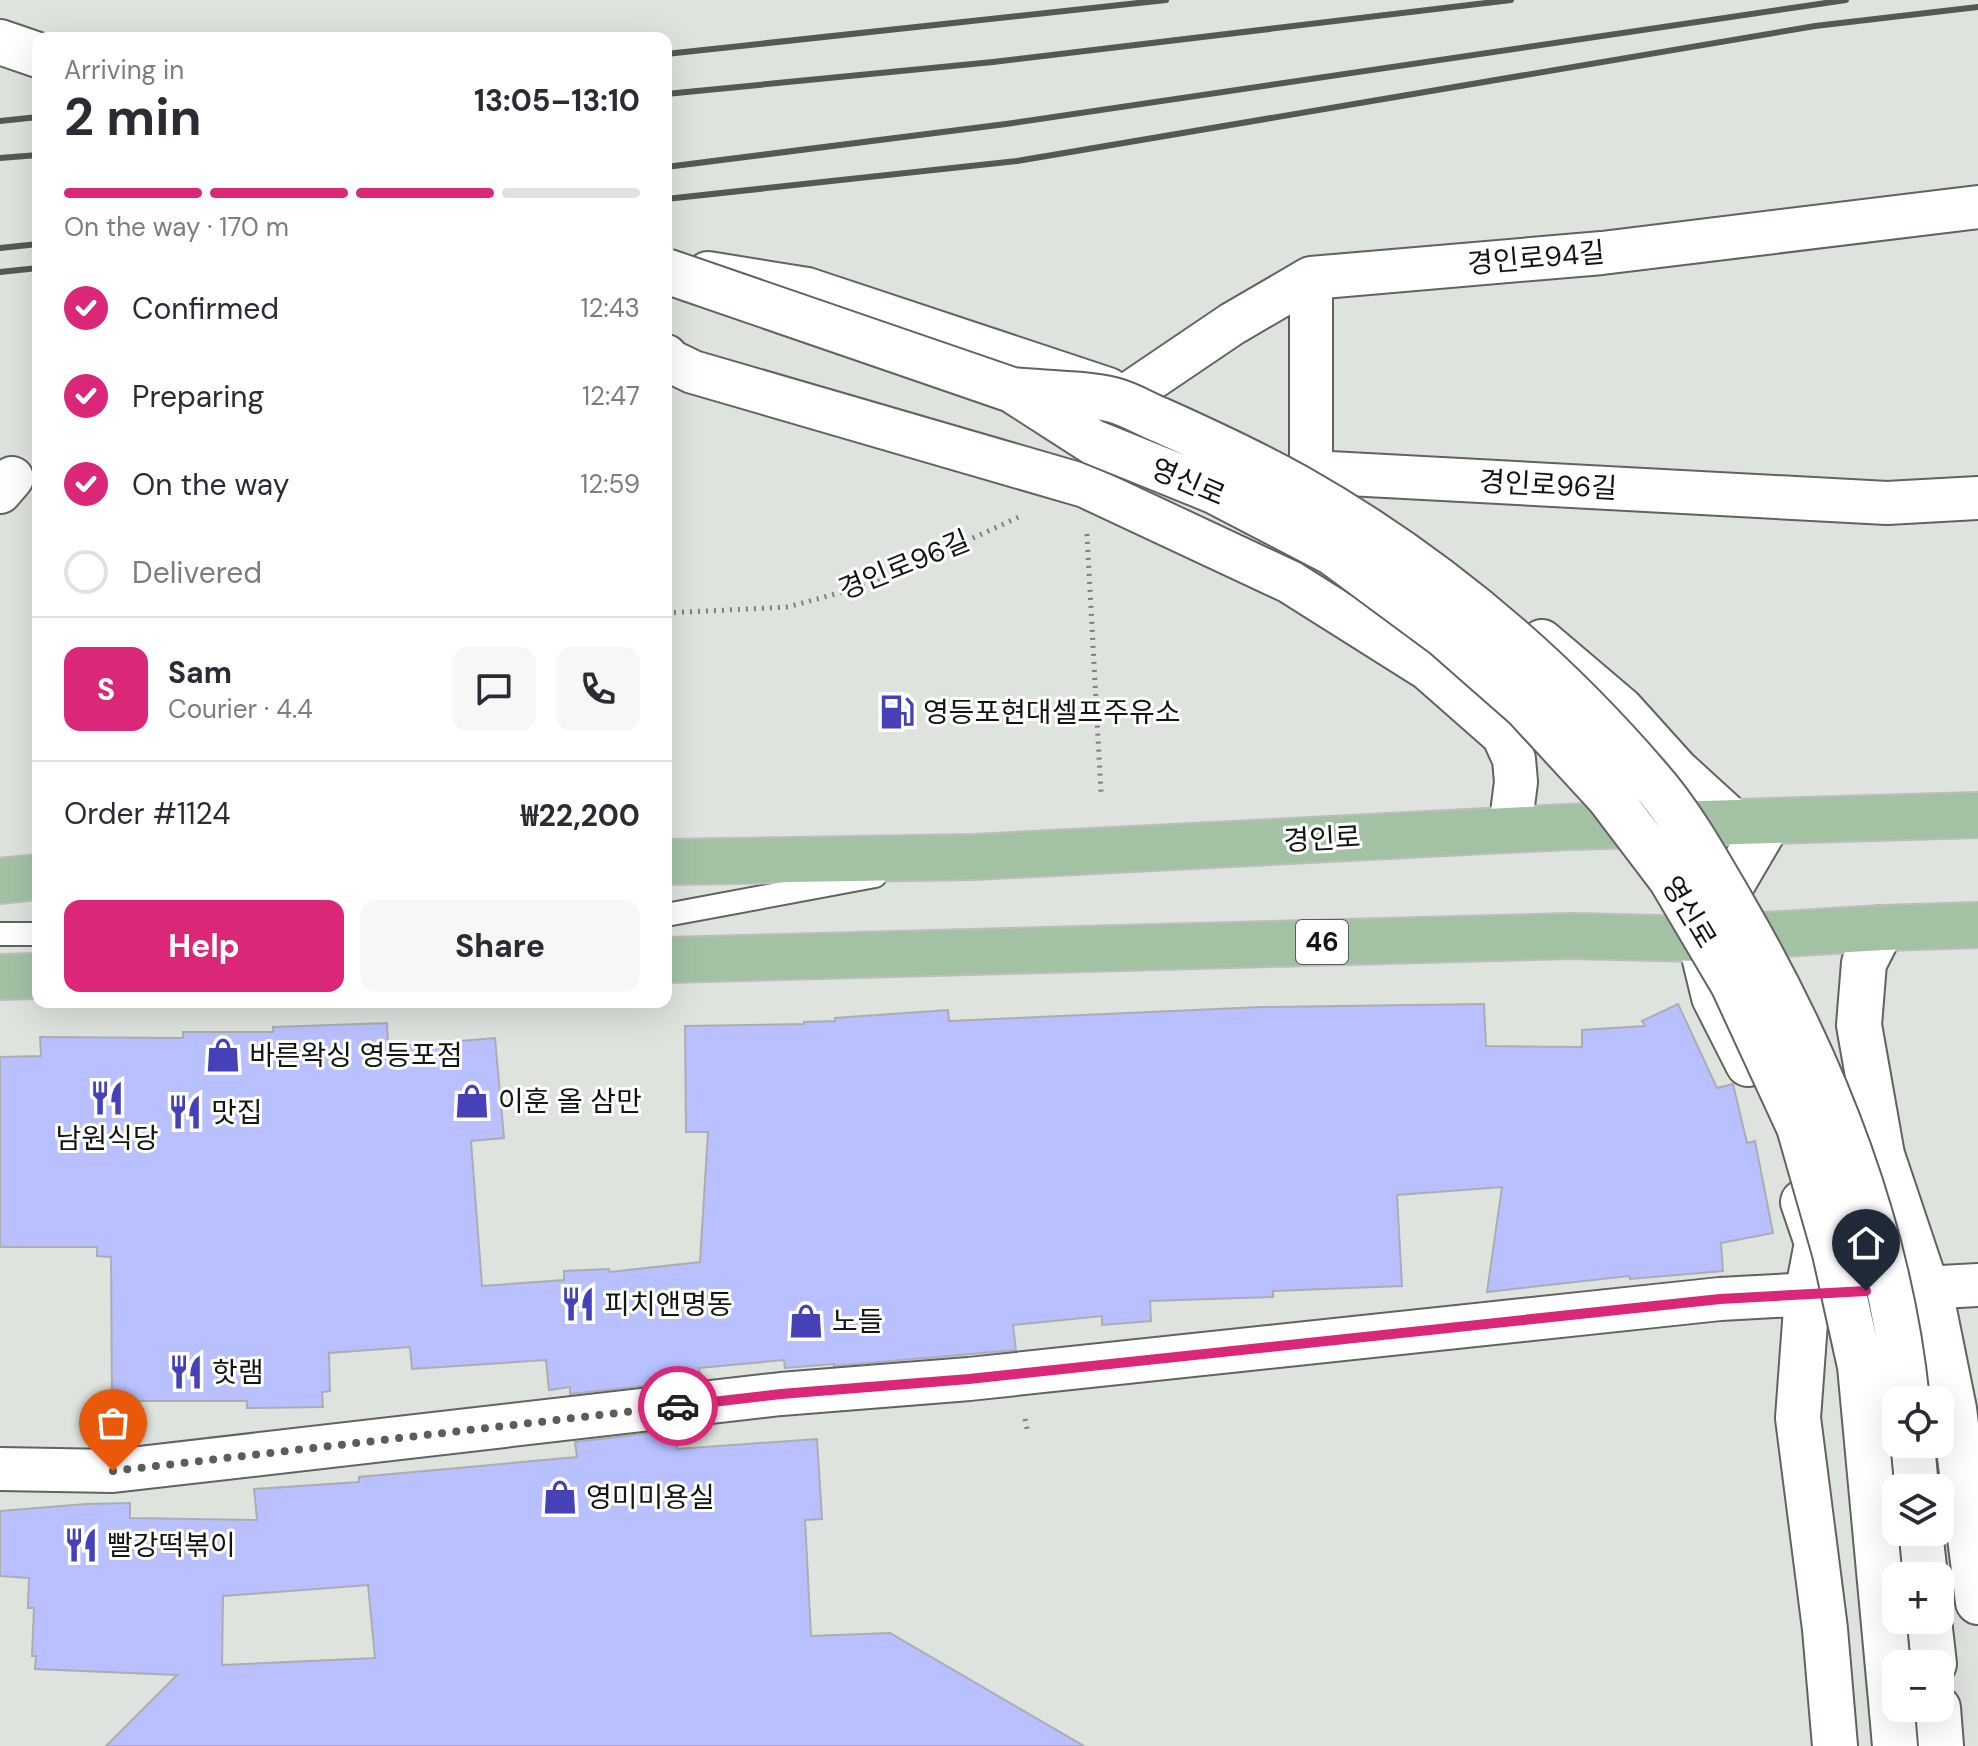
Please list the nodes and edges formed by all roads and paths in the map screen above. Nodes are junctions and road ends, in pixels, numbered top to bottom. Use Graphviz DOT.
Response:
graph roads {
  1 [pos="0,42"];
  2 [pos="32,53"];
  3 [pos="1978,207"];
  4 [pos="672,273"];
  5 [pos="1311,278"];
  6 [pos="672,283"];
  7 [pos="672,362"];
  8 [pos="1012,390"];
  9 [pos="1127,395"];
  10 [pos="1311,472"];
  11 [pos="1085,486"];
  12 [pos="1978,498"];
  13 [pos="672,613"];
  14 [pos="1101,793"];
  15 [pos="1978,815"];
  16 [pos="1751,822"];
  17 [pos="1510,829"];
  18 [pos="974,857"];
  19 [pos="672,862"];
  20 [pos="32,878"];
  21 [pos="0,881"];
  22 [pos="672,914"];
  23 [pos="1978,925"];
  24 [pos="1882,928"];
  25 [pos="0,934"];
  26 [pos="32,934"];
  27 [pos="1700,939"];
  28 [pos="672,960"];
  29 [pos="32,976"];
  30 [pos="0,977"];
  31 [pos="1873,1112"];
  32 [pos="1779,1127"];
  33 [pos="1978,1285"];
  34 [pos="1926,1287"];
  35 [pos="1807,1295"];
  36 [pos="1905,1386"];
  37 [pos="0,1469"];
  38 [pos="1978,1602"];
  39 [pos="1939,1722"];
  40 [pos="1894,1728"];
  41 [pos="1835,1746"];
  42 [pos="1941,1746"];
  1 -- 2 [label="main road"];
  3 -- 5 [label="street, 경인로94길"];
  4 -- 8 [label="main road, 영신로, bridge"];
  5 -- 9 [label="street, 경인로94길"];
  5 -- 10 [label="street"];
  6 -- 9 [label="street"];
  7 -- 11 [label="street"];
  8 -- 36 [label="main road, 영신로, bridge"];
  8 -- 40 [label="main road, 영신로, bridge"];
  9 -- 10 [label="street"];
  10 -- 12 [label="street, 경인로96길"];
  10 -- 16 [label="street"];
  11 -- 13 [label="path, 경인로96길"];
  11 -- 14 [label="path"];
  11 -- 17 [label="street"];
  15 -- 16 [label="main road, 경인로"];
  16 -- 17 [label="main road, 경인로"];
  16 -- 27 [label="main road"];
  17 -- 18 [label="main road, 경인로"];
  18 -- 19 [label="main road, 경인로"];
  18 -- 22 [label="lane"];
  20 -- 21 [label="main road"];
  23 -- 24 [label="main road, 46"];
  24 -- 27 [label="main road, 46"];
  24 -- 31 [label="main road"];
  25 -- 26 [label="lane"];
  27 -- 28 [label="main road, 46"];
  27 -- 32 [label="main road"];
  29 -- 30 [label="main road"];
  31 -- 32 [label="main road"];
  31 -- 34 [label="main road"];
  32 -- 35 [label="main road"];
  33 -- 34 [label="street"];
  34 -- 35 [label="street"];
  34 -- 38 [label="main road"];
  35 -- 37 [label="street"];
  35 -- 41 [label="main road"];
  39 -- 42 [label="main road"];
}
